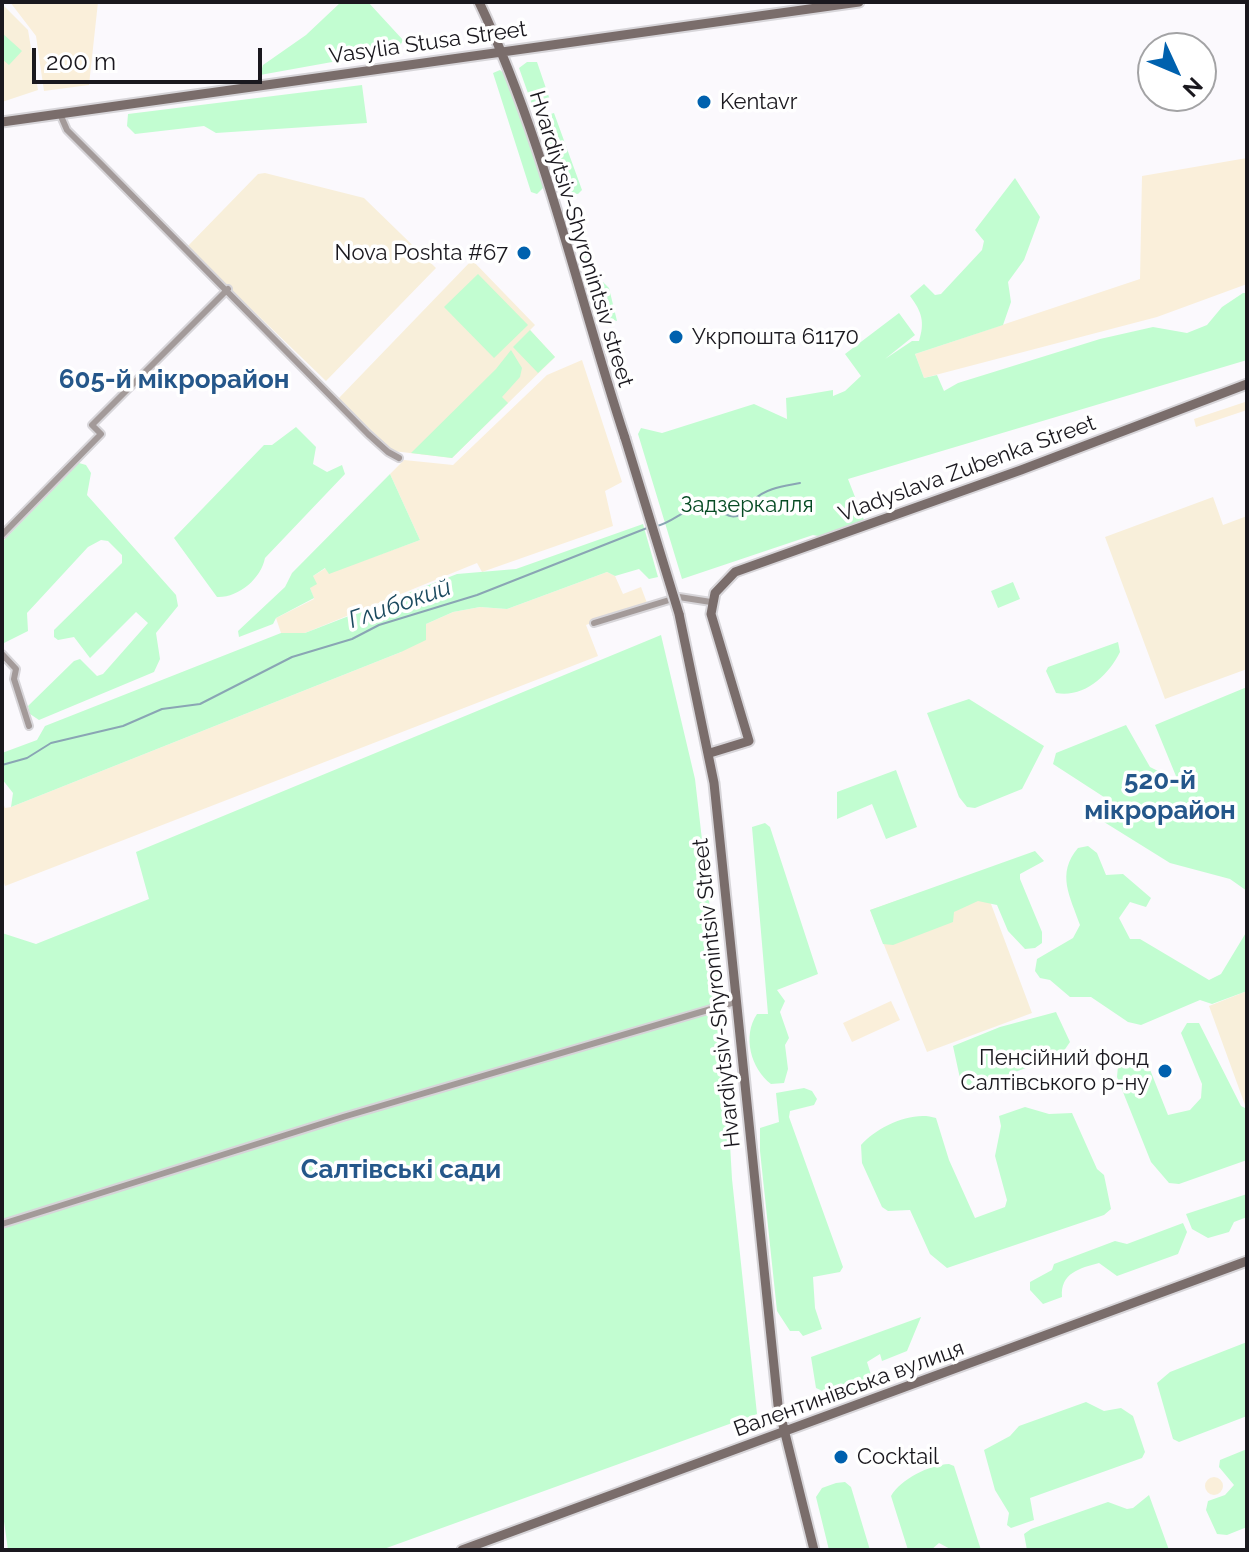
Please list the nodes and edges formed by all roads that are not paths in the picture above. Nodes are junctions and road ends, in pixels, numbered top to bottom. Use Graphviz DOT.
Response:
graph roads {
  1 [pos="479,2"];
  2 [pos="859,2"];
  3 [pos="810,6"];
  4 [pos="502,51"];
  5 [pos="60,114"];
  6 [pos="2,122"];
  7 [pos="228,289"];
  8 [pos="1247,384"];
  9 [pos="625,438"];
  10 [pos="399,458"];
  11 [pos="2,535"];
  12 [pos="711,602"];
  13 [pos="594,623"];
  14 [pos="2,654"];
  15 [pos="29,726"];
  16 [pos="710,753"];
  17 [pos="735,1002"];
  18 [pos="2,1224"];
  19 [pos="1247,1261"];
  20 [pos="785,1433"];
  21 [pos="462,1550"];
  22 [pos="814,1550"];
  1 -- 4 [label="street"];
  2 -- 3 [label="street, Vasylia Stusa Street"];
  3 -- 4 [label="street, Vasylia Stusa Street"];
  4 -- 5 [label="street, Vasylia Stusa Street"];
  4 -- 9 [label="street, Hvardiytsiv-Shyronintsiv street"];
  5 -- 6 [label="street, Vasylia Stusa Street"];
  5 -- 7 [label="street"];
  7 -- 10 [label="street"];
  7 -- 11 [label="street"];
  8 -- 12 [label="street, Vladyslava Zubenka Street"];
  9 -- 16 [label="street, Hvardiytsiv-Shyronintsiv Street, bridge"];
  12 -- 13 [label="street"];
  12 -- 16 [label="street"];
  14 -- 15 [label="street"];
  16 -- 17 [label="street, Hvardiytsiv-Shyronintsiv Street"];
  17 -- 18 [label="street"];
  17 -- 20 [label="street, Hvardiytsiv-Shyronintsiv Street"];
  19 -- 20 [label="street, Валентинівська вулиця"];
  20 -- 21 [label="street, Валентинівська вулиця"];
  20 -- 22 [label="street, Hvardiytsiv-Shyronintsiv Street"];
}
